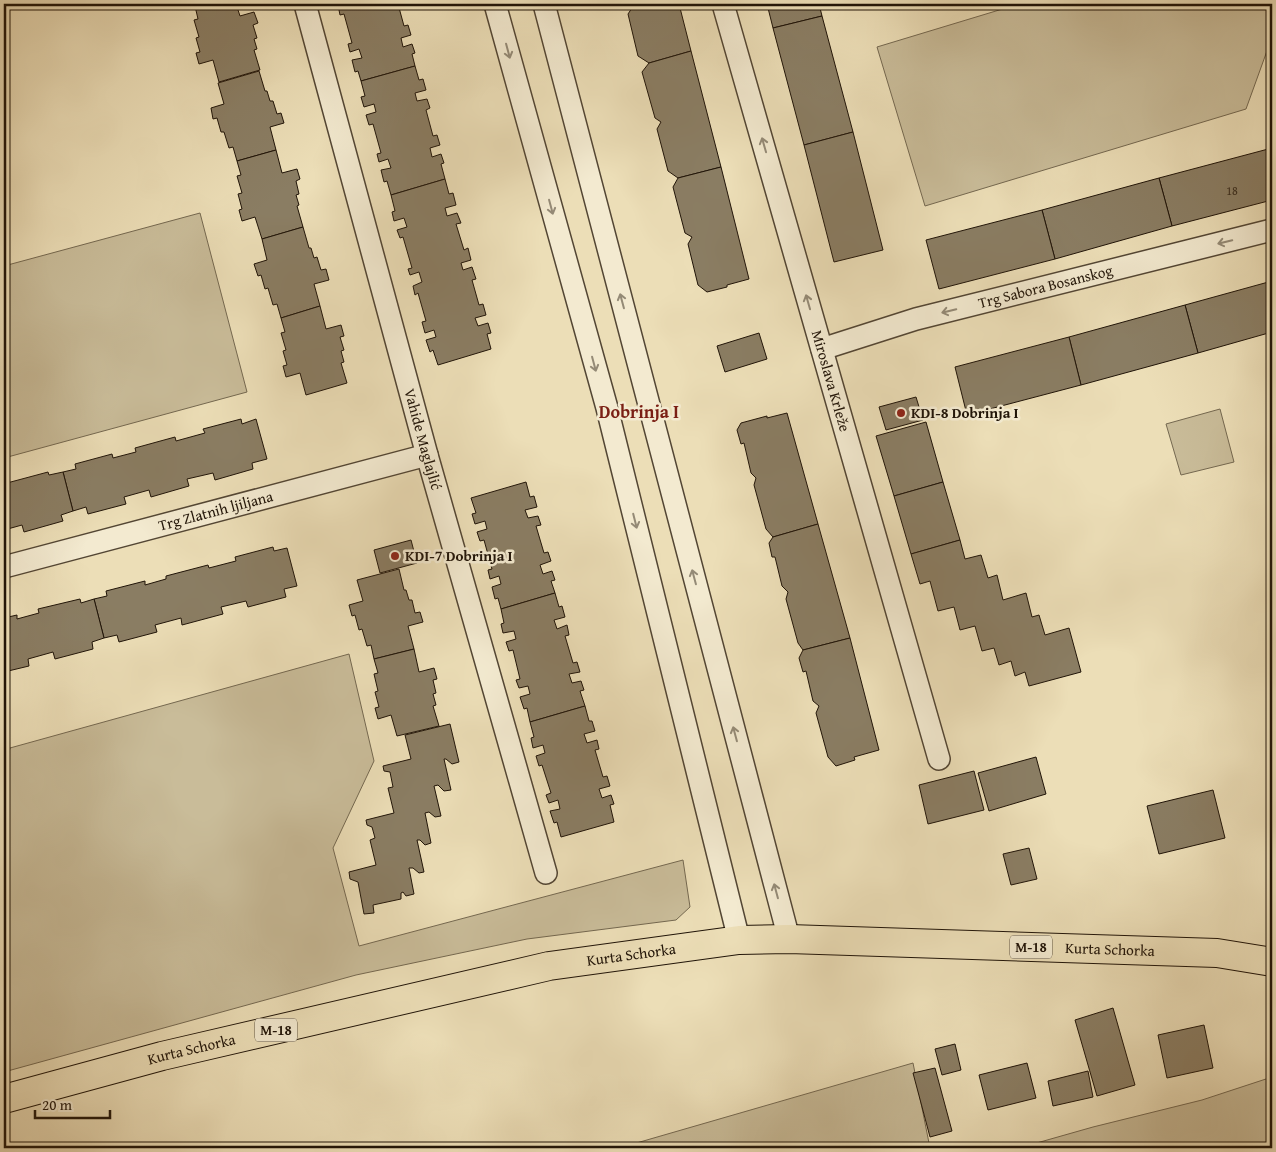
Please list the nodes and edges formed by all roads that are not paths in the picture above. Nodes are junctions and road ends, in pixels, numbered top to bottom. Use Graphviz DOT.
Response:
graph roads {
  1 [pos="305,4"];
  2 [pos="495,4"];
  3 [pos="544,4"];
  4 [pos="723,4"];
  5 [pos="1272,230"];
  6 [pos="822,349"];
  7 [pos="427,454"];
  8 [pos="4,567"];
  9 [pos="939,759"];
  10 [pos="546,873"];
  11 [pos="789,939"];
  12 [pos="739,940"];
  13 [pos="1272,962"];
  14 [pos="4,1099"];
  1 -- 7 [label="street, Vahide Maglajlić"];
  2 -- 12 [label="street, one-way"];
  11 -- 3 [label="street, one-way"];
  6 -- 4 [label="street, Miroslava Krleže, one-way"];
  5 -- 6 [label="street, Trg Sabora Bosanskog, one-way"];
  6 -- 9 [label="street, Miroslava Krleže"];
  7 -- 8 [label="street, Trg Zlatnih ljiljana"];
  7 -- 10 [label="street, Vahide Maglajlić"];
  11 -- 12 [label="main road, Kurta Schorka / M-18"];
  11 -- 13 [label="main road, Kurta Schorka / M-18"];
  12 -- 14 [label="main road, Kurta Schorka / M-18"];
}
